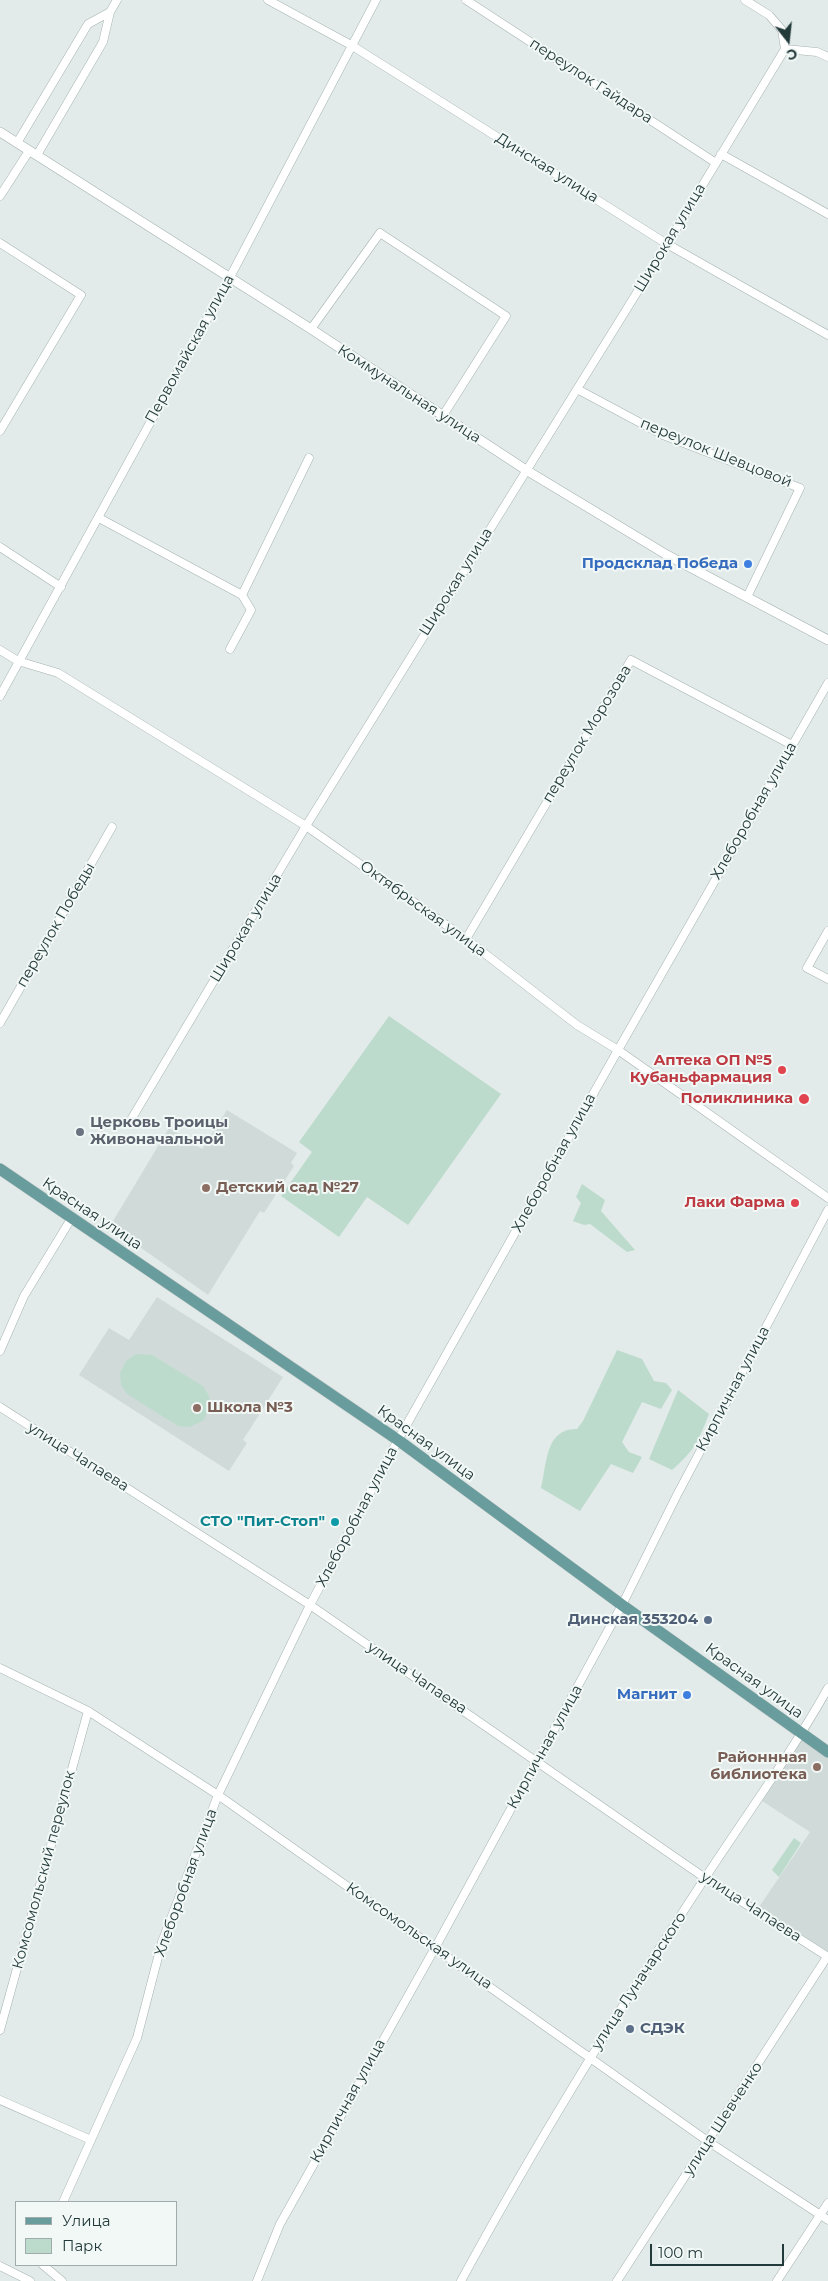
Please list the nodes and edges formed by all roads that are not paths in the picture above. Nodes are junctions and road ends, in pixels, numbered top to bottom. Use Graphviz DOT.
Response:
graph roads {
  1 [pos="117,0"];
  2 [pos="268,0"];
  3 [pos="376,0"];
  4 [pos="466,0"];
  5 [pos="745,0"];
  6 [pos="110,12"];
  7 [pos="351,45"];
  8 [pos="785,49"];
  9 [pos="828,57"];
  10 [pos="0,132"];
  11 [pos="17,143"];
  12 [pos="33,153"];
  13 [pos="721,154"];
  14 [pos="716,163"];
  15 [pos="0,196"];
  16 [pos="828,214"];
  17 [pos="0,243"];
  18 [pos="667,244"];
  19 [pos="229,279"];
  20 [pos="310,329"];
  21 [pos="828,334"];
  22 [pos="577,389"];
  23 [pos="442,417"];
  24 [pos="0,431"];
  25 [pos="309,458"];
  26 [pos="526,470"];
  27 [pos="98,518"];
  28 [pos="0,547"];
  29 [pos="61,587"];
  30 [pos="242,595"];
  31 [pos="747,597"];
  32 [pos="828,640"];
  33 [pos="230,649"];
  34 [pos="0,650"];
  35 [pos="18,661"];
  36 [pos="828,683"];
  37 [pos="0,696"];
  38 [pos="792,745"];
  39 [pos="306,826"];
  40 [pos="112,827"];
  41 [pos="828,932"];
  42 [pos="466,939"];
  43 [pos="828,979"];
  44 [pos="0,1023"];
  45 [pos="618,1050"];
  46 [pos="132,1118"];
  47 [pos="0,1169"];
  48 [pos="828,1198"];
  49 [pos="828,1210"];
  50 [pos="71,1219"];
  51 [pos="0,1351"];
  52 [pos="0,1408"];
  53 [pos="398,1440"];
  54 [pos="310,1605"];
  55 [pos="622,1605"];
  56 [pos="0,1668"];
  57 [pos="828,1688"];
  58 [pos="88,1711"];
  59 [pos="802,1733"];
  60 [pos="828,1752"];
  61 [pos="537,1760"];
  62 [pos="218,1795"];
  63 [pos="705,1878"];
  64 [pos="435,1948"];
  65 [pos="828,1957"];
  66 [pos="0,2030"];
  67 [pos="591,2057"];
  68 [pos="0,2100"];
  69 [pos="91,2140"];
  70 [pos="709,2142"];
  71 [pos="63,2201"];
  72 [pos="828,2203"];
  73 [pos="820,2214"];
  74 [pos="828,2220"];
  75 [pos="0,2266"];
  76 [pos="44,2266"];
  77 [pos="30,2281"];
  78 [pos="62,2281"];
  79 [pos="257,2281"];
  80 [pos="461,2281"];
  81 [pos="617,2281"];
  82 [pos="776,2281"];
  1 -- 6 [label="street"];
  2 -- 7 [label="street, Динская улица"];
  3 -- 7 [label="street, Первомайская улица"];
  4 -- 14 [label="street, переулок Гайдара"];
  5 -- 8 [label="street"];
  6 -- 11 [label="street"];
  6 -- 12 [label="street"];
  7 -- 18 [label="street, Динская улица"];
  7 -- 19 [label="street, Первомайская улица"];
  8 -- 9 [label="street"];
  8 -- 13 [label="street, Широкая улица"];
  10 -- 11 [label="street, Коммунальная улица"];
  11 -- 12 [label="street, Коммунальная улица"];
  12 -- 15 [label="street"];
  12 -- 19 [label="street, Коммунальная улица"];
  13 -- 14 [label="street, Широкая улица"];
  13 -- 16 [label="street"];
  14 -- 18 [label="street, Широкая улица"];
  17 -- 24 [label="street"];
  18 -- 21 [label="street, Динская улица"];
  18 -- 22 [label="street, Широкая улица"];
  19 -- 20 [label="street, Коммунальная улица"];
  19 -- 27 [label="street, Первомайская улица"];
  20 -- 23 [label="street, Коммунальная улица"];
  20 -- 23 [label="street"];
  22 -- 26 [label="street, Широкая улица"];
  22 -- 31 [label="street, переулок Шевцовой"];
  23 -- 26 [label="street, Коммунальная улица"];
  25 -- 30 [label="street"];
  26 -- 31 [label="street, Коммунальная улица"];
  26 -- 39 [label="street, Широкая улица"];
  27 -- 29 [label="street, Первомайская улица"];
  27 -- 30 [label="street"];
  28 -- 29 [label="street"];
  29 -- 35 [label="street, Первомайская улица"];
  30 -- 33 [label="street"];
  31 -- 32 [label="street, Коммунальная улица"];
  34 -- 35 [label="street, Октябрьская улица"];
  35 -- 37 [label="street, Первомайская улица"];
  35 -- 39 [label="street, Октябрьская улица"];
  36 -- 38 [label="street, Хлеборобная улица"];
  38 -- 42 [label="street, переулок Морозова"];
  38 -- 45 [label="street, Хлеборобная улица"];
  39 -- 42 [label="street, Октябрьская улица"];
  39 -- 46 [label="street, Широкая улица"];
  40 -- 44 [label="street, переулок Победы"];
  41 -- 43 [label="street"];
  42 -- 45 [label="street, Октябрьская улица"];
  45 -- 48 [label="street, Октябрьская улица"];
  45 -- 53 [label="street, Хлеборобная улица"];
  47 -- 50 [label="main road, Красная улица"];
  49 -- 55 [label="street, Кирпичная улица"];
  50 -- 51 [label="street"];
  50 -- 53 [label="main road, Красная улица"];
  52 -- 54 [label="street, улица Чапаева"];
  53 -- 54 [label="street, Хлеборобная улица"];
  53 -- 55 [label="main road, Красная улица"];
  54 -- 61 [label="street, улица Чапаева"];
  54 -- 62 [label="street, Хлеборобная улица"];
  55 -- 59 [label="main road, Красная улица"];
  55 -- 61 [label="street, Кирпичная улица"];
  56 -- 58 [label="street, Комсомольская улица"];
  57 -- 59 [label="street, улица Луначарского"];
  58 -- 62 [label="street, Комсомольская улица"];
  58 -- 66 [label="street, Комсомольский переулок"];
  59 -- 60 [label="main road, Красная улица"];
  59 -- 63 [label="street, улица Луначарского"];
  61 -- 63 [label="street, улица Чапаева"];
  61 -- 64 [label="street, Кирпичная улица"];
  62 -- 64 [label="street, Комсомольская улица"];
  62 -- 69 [label="street, Хлеборобная улица"];
  63 -- 65 [label="street, улица Чапаева"];
  63 -- 67 [label="street, улица Луначарского"];
  64 -- 67 [label="street, Комсомольская улица"];
  64 -- 79 [label="street, Кирпичная улица"];
  65 -- 70 [label="street, улица Шевченко"];
  67 -- 70 [label="street, Комсомольская улица"];
  67 -- 80 [label="street, улица Луначарского"];
  68 -- 69 [label="street"];
  69 -- 71 [label="street, Хлеборобная улица"];
  70 -- 73 [label="street, Комсомольская улица"];
  70 -- 81 [label="street, улица Шевченко"];
  72 -- 73 [label="street"];
  73 -- 74 [label="street, Комсомольская улица"];
  73 -- 82 [label="street"];
  75 -- 77 [label="street"];
  76 -- 78 [label="street"];
}
